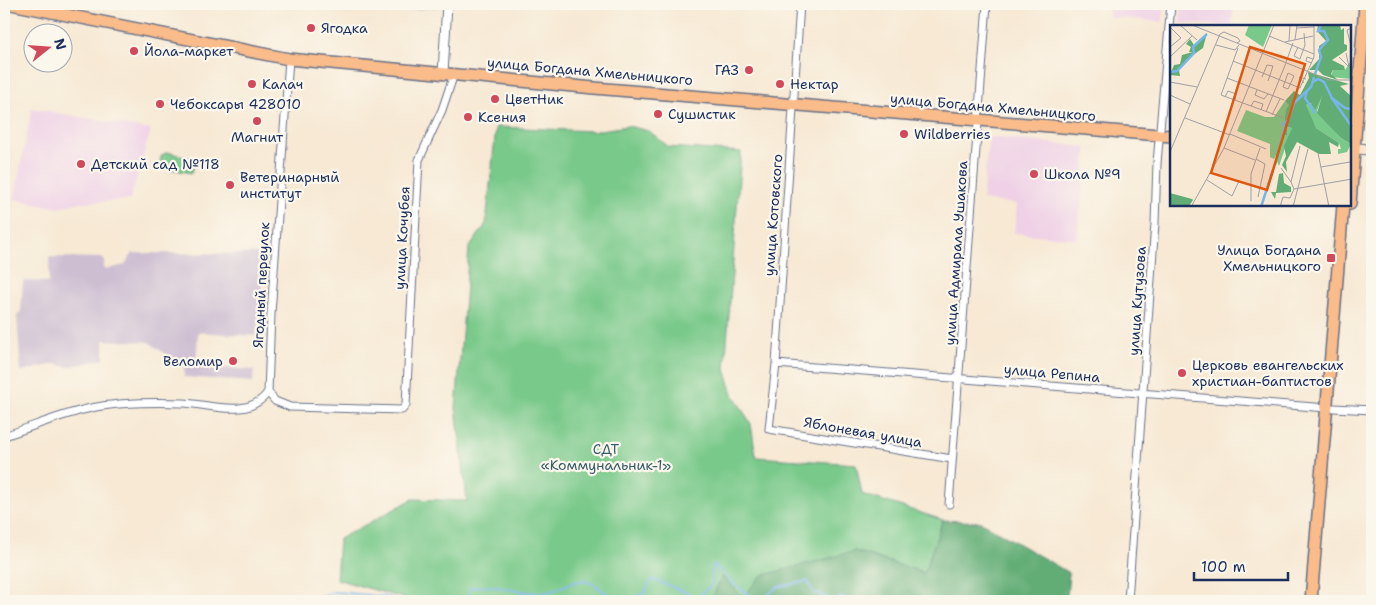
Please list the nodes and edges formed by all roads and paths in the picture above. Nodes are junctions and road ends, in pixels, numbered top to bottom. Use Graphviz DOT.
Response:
graph roads {
  1 [pos="11,4"];
  2 [pos="447,4"];
  3 [pos="800,4"];
  4 [pos="987,4"];
  5 [pos="1171,4"];
  6 [pos="1358,4"];
  7 [pos="1365,4"];
  8 [pos="1170,25"];
  9 [pos="1170,30"];
  10 [pos="289,59"];
  11 [pos="448,73"];
  12 [pos="1351,98"];
  13 [pos="793,105"];
  14 [pos="978,121"];
  15 [pos="1166,136"];
  16 [pos="1352,148"];
  17 [pos="1372,150"];
  18 [pos="1351,176"];
  19 [pos="1343,206"];
  20 [pos="1350,206"];
  21 [pos="776,364"];
  22 [pos="960,378"];
  23 [pos="268,392"];
  24 [pos="1142,393"];
  25 [pos="1330,408"];
  26 [pos="1372,410"];
  27 [pos="769,429"];
  28 [pos="4,436"];
  29 [pos="952,459"];
  30 [pos="950,504"];
  31 [pos="1128,601"];
  32 [pos="1311,601"];
  33 [pos="1318,601"];
  1 -- 10 [label="main road, улица Богдана Хмельницкого"];
  2 -- 11 [label="street"];
  3 -- 13 [label="street, улица Котовского"];
  4 -- 14 [label="street, улица Адмирала Ушакова"];
  5 -- 8 [label="street, улица Кутузова"];
  6 -- 12 [label="main road"];
  7 -- 16 [label="main road"];
  9 -- 15 [label="street, улица Кутузова"];
  10 -- 11 [label="main road, улица Богдана Хмельницкого"];
  10 -- 23 [label="street, Ягодный переулок"];
  11 -- 13 [label="main road, улица Богдана Хмельницкого"];
  11 -- 23 [label="street, улица Кочубея"];
  13 -- 14 [label="main road, улица Богдана Хмельницкого"];
  13 -- 21 [label="street, улица Котовского"];
  14 -- 15 [label="main road, улица Богдана Хмельницкого"];
  14 -- 22 [label="street, улица Адмирала Ушакова"];
  15 -- 24 [label="street, улица Кутузова"];
  16 -- 17 [label="main road"];
  16 -- 18 [label="main road"];
  19 -- 25 [label="main road"];
  20 -- 25 [label="main road"];
  21 -- 22 [label="street, улица Репина"];
  21 -- 27 [label="street, улица Котовского"];
  22 -- 24 [label="street, улица Репина"];
  22 -- 29 [label="street, улица Адмирала Ушакова"];
  23 -- 28 [label="street"];
  24 -- 25 [label="street, улица Репина"];
  24 -- 31 [label="street, улица Кутузова"];
  25 -- 26 [label="street, улица Репина"];
  25 -- 32 [label="main road"];
  25 -- 33 [label="main road"];
  27 -- 29 [label="street, Яблоневая улица"];
  29 -- 30 [label="street, улица Адмирала Ушакова"];
}
